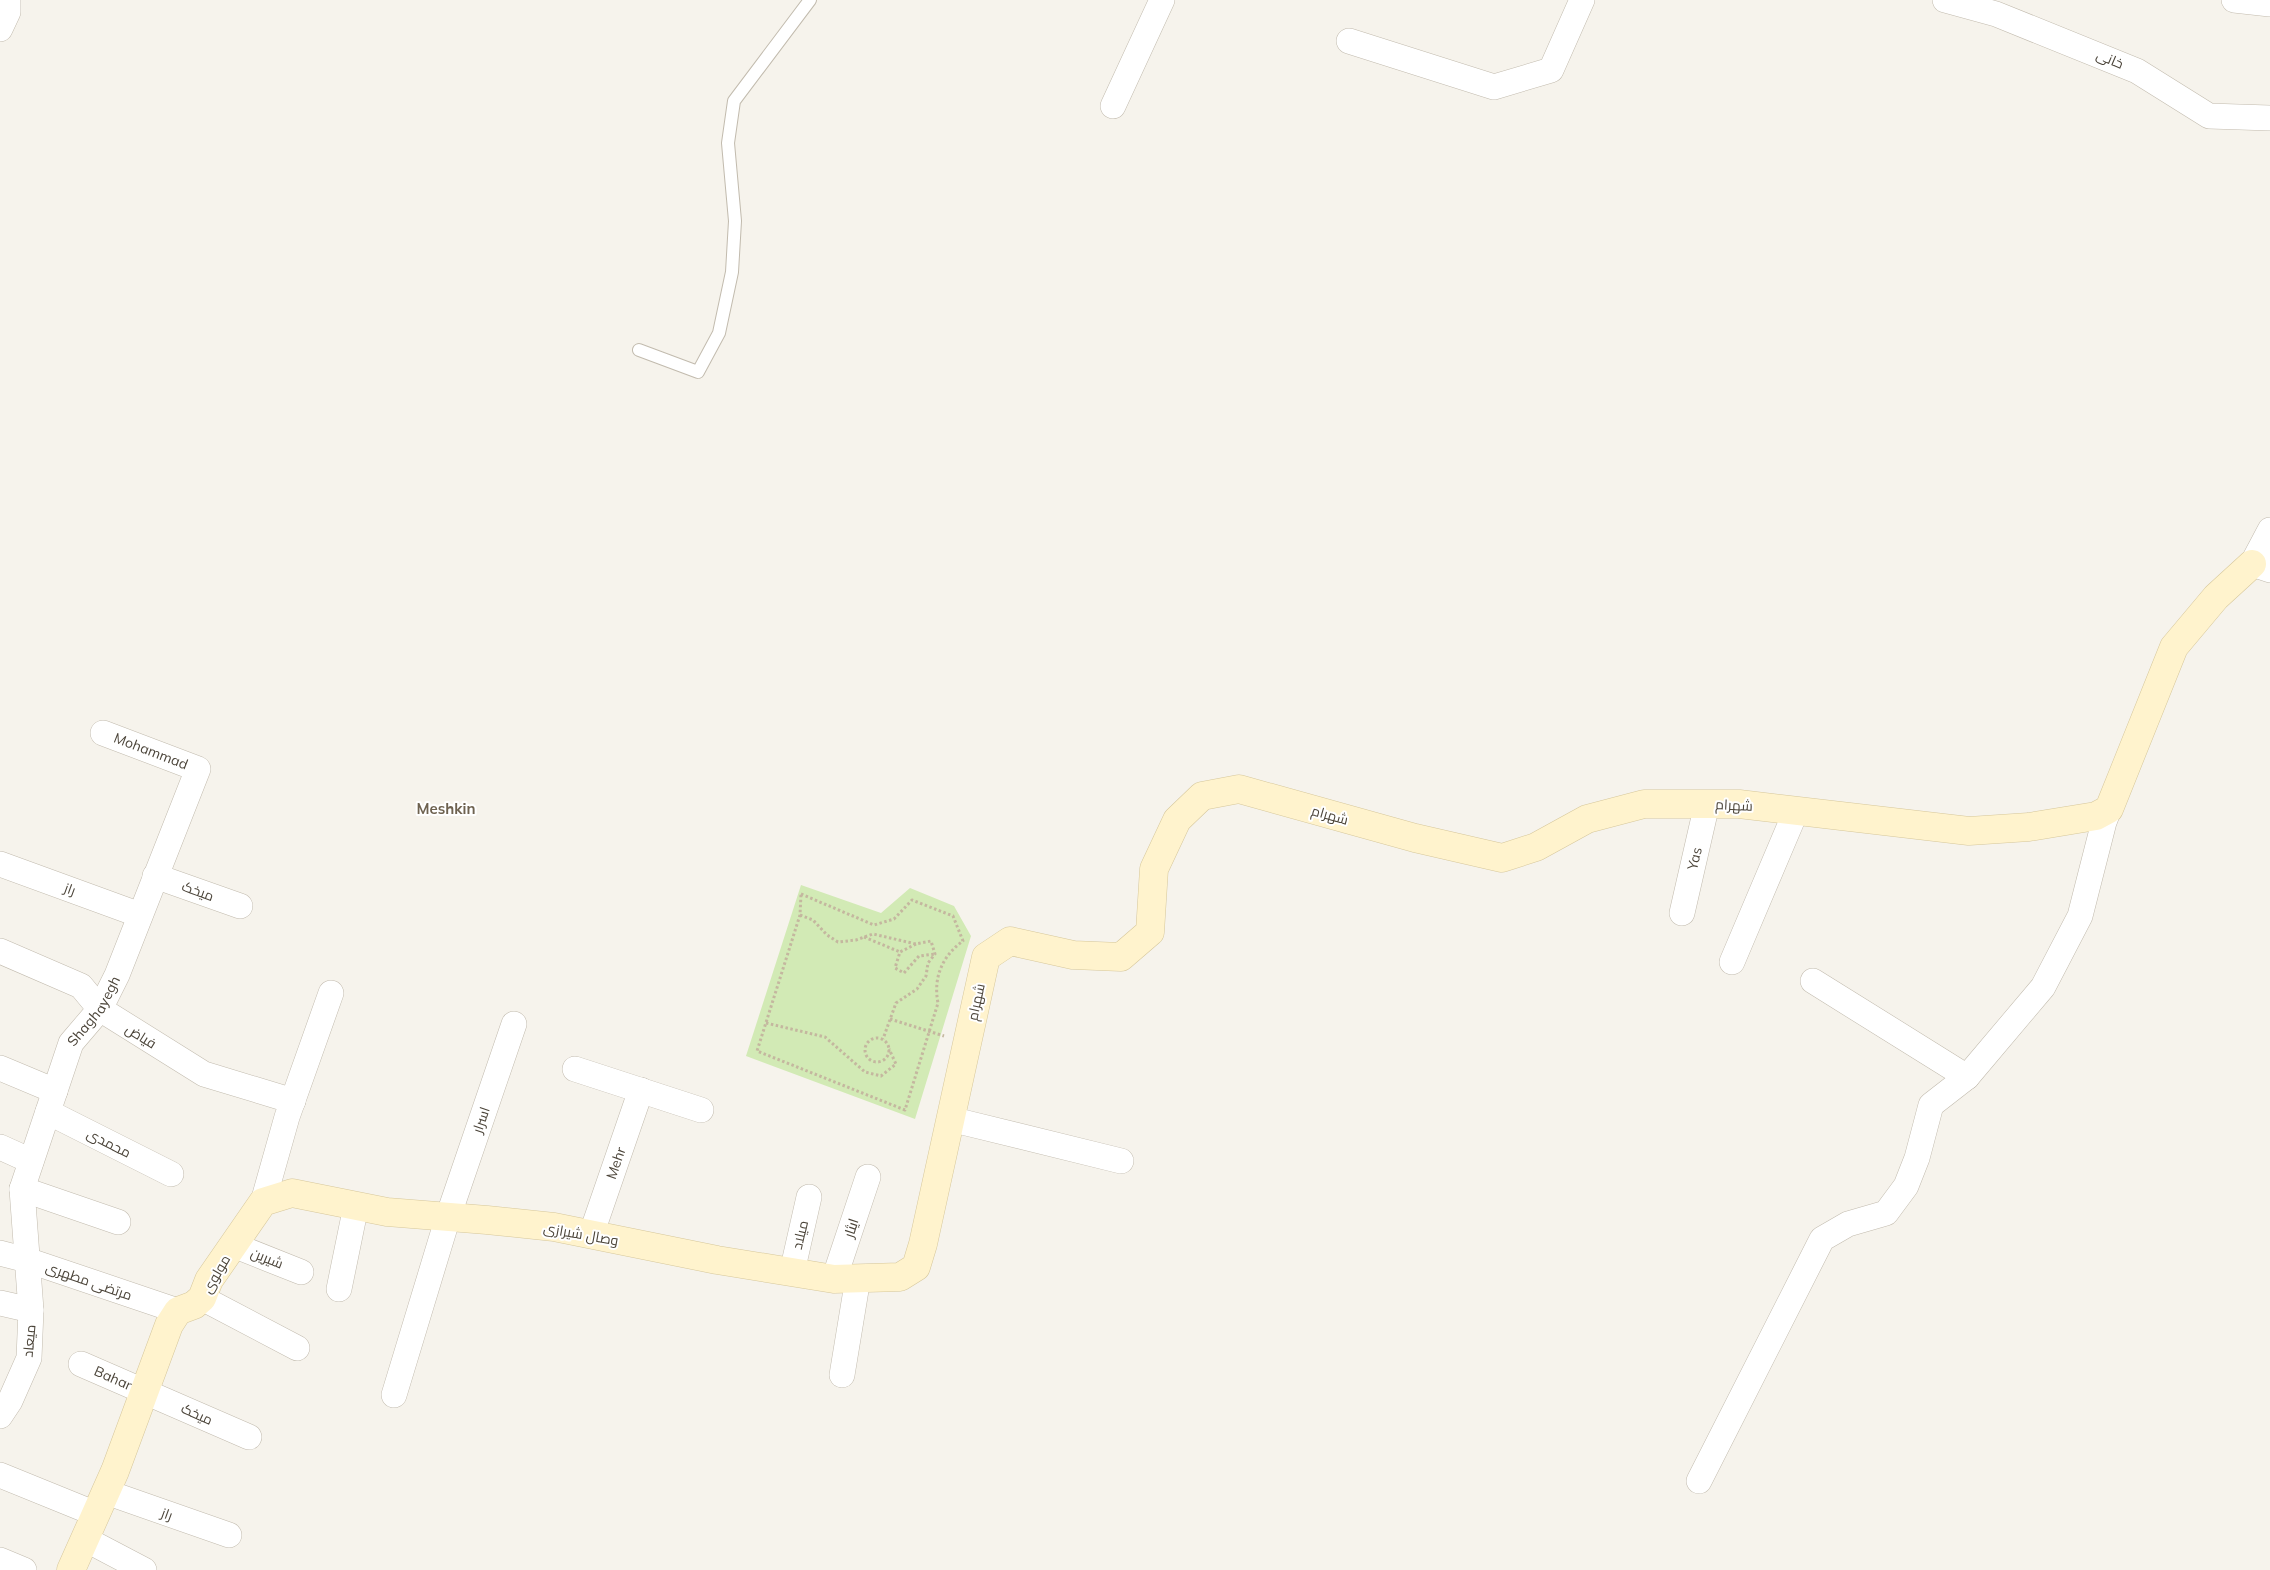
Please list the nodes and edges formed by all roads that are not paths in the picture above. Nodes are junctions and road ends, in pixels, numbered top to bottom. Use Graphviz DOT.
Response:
graph roads {
  1 [pos="8,0"];
  2 [pos="810,0"];
  3 [pos="1162,0"];
  4 [pos="1582,0"];
  5 [pos="1945,0"];
  6 [pos="2234,0"];
  7 [pos="2270,4"];
  8 [pos="0,29"];
  9 [pos="1349,41"];
  10 [pos="1113,106"];
  11 [pos="2270,118"];
  12 [pos="639,350"];
  13 [pos="2270,530"];
  14 [pos="2261,567"];
  15 [pos="103,733"];
  16 [pos="198,769"];
  17 [pos="1708,804"];
  18 [pos="2109,809"];
  19 [pos="1796,811"];
  20 [pos="0,864"];
  21 [pos="156,876"];
  22 [pos="240,906"];
  23 [pos="1682,913"];
  24 [pos="140,915"];
  25 [pos="0,951"];
  26 [pos="1732,962"];
  27 [pos="1812,981"];
  28 [pos="331,993"];
  29 [pos="100,1009"];
  30 [pos="514,1024"];
  31 [pos="0,1068"];
  32 [pos="575,1069"];
  33 [pos="1967,1077"];
  34 [pos="641,1090"];
  35 [pos="293,1101"];
  36 [pos="51,1102"];
  37 [pos="701,1110"];
  38 [pos="950,1120"];
  39 [pos="0,1147"];
  40 [pos="31,1161"];
  41 [pos="1121,1161"];
  42 [pos="171,1174"];
  43 [pos="868,1177"];
  44 [pos="22,1190"];
  45 [pos="809,1197"];
  46 [pos="263,1202"];
  47 [pos="356,1206"];
  48 [pos="448,1217"];
  49 [pos="118,1222"];
  50 [pos="591,1235"];
  51 [pos="233,1245"];
  52 [pos="0,1253"];
  53 [pos="27,1260"];
  54 [pos="300,1272"];
  55 [pos="792,1272"];
  56 [pos="900,1277"];
  57 [pos="846,1279"];
  58 [pos="339,1288"];
  59 [pos="202,1298"];
  60 [pos="0,1303"];
  61 [pos="31,1310"];
  62 [pos="178,1311"];
  63 [pos="297,1348"];
  64 [pos="81,1364"];
  65 [pos="842,1375"];
  66 [pos="145,1391"];
  67 [pos="394,1395"];
  68 [pos="3,1405"];
  69 [pos="249,1437"];
  70 [pos="0,1475"];
  71 [pos="1699,1481"];
  72 [pos="101,1503"];
  73 [pos="228,1535"];
  74 [pos="85,1539"];
  75 [pos="0,1560"];
  76 [pos="24,1570"];
  77 [pos="71,1570"];
  78 [pos="144,1570"];
  1 -- 8 [label="street"];
  2 -- 12 [label="lane"];
  3 -- 10 [label="street"];
  4 -- 9 [label="street"];
  5 -- 11 [label="street, خانی"];
  6 -- 7 [label="street"];
  13 -- 14 [label="street"];
  14 -- 18 [label="street"];
  15 -- 16 [label="street, Mohammad"];
  16 -- 21 [label="street, Shaghayegh"];
  17 -- 19 [label="street, شهرام"];
  17 -- 23 [label="street, Yas"];
  17 -- 38 [label="street, شهرام"];
  18 -- 19 [label="street, شهرام"];
  18 -- 33 [label="street"];
  19 -- 26 [label="street"];
  20 -- 24 [label="street, راز"];
  21 -- 22 [label="street, میخک"];
  21 -- 24 [label="street, Shaghayegh"];
  24 -- 29 [label="street, Shaghayegh"];
  25 -- 29 [label="street, فیاض"];
  27 -- 33 [label="street"];
  28 -- 35 [label="street, مولوی"];
  29 -- 35 [label="street, فیاض"];
  29 -- 36 [label="street, Shaghayegh"];
  30 -- 48 [label="street, اسرار"];
  31 -- 36 [label="street, محمدی"];
  32 -- 34 [label="street"];
  33 -- 71 [label="street"];
  34 -- 37 [label="street"];
  34 -- 50 [label="street, Mehr"];
  35 -- 46 [label="street, مولوی"];
  36 -- 40 [label="street, Shaghayegh"];
  36 -- 42 [label="street, محمدی"];
  38 -- 41 [label="street"];
  38 -- 56 [label="street, شهرام"];
  39 -- 40 [label="street"];
  40 -- 44 [label="street, Shaghayegh"];
  43 -- 57 [label="street, ایثار"];
  44 -- 49 [label="street"];
  44 -- 53 [label="street, Shaghayegh"];
  45 -- 55 [label="street, میلاد"];
  46 -- 47 [label="street, وصال شیرازی"];
  46 -- 51 [label="street, مولوی"];
  47 -- 48 [label="street, وصال شیرازی"];
  47 -- 58 [label="street"];
  48 -- 50 [label="street, وصال شیرازی"];
  48 -- 67 [label="street, اسرار"];
  50 -- 55 [label="street, وصال شیرازی"];
  51 -- 54 [label="street, شیرین"];
  51 -- 59 [label="street, مولوی"];
  52 -- 53 [label="street, مرتضی مطهری"];
  53 -- 61 [label="street, میعاد"];
  53 -- 62 [label="street, مرتضی مطهری"];
  55 -- 57 [label="street, وصال شیرازی"];
  56 -- 57 [label="street, وصال شیرازی"];
  57 -- 65 [label="street, ایثار"];
  59 -- 62 [label="street, مولوی"];
  59 -- 63 [label="street"];
  60 -- 61 [label="street"];
  61 -- 68 [label="street, میعاد"];
  62 -- 66 [label="street"];
  64 -- 66 [label="street, Bahar"];
  66 -- 69 [label="street, میخک"];
  66 -- 72 [label="street"];
  70 -- 72 [label="street, راز"];
  72 -- 73 [label="street, راز"];
  72 -- 74 [label="street"];
  74 -- 77 [label="street"];
  74 -- 78 [label="street"];
  75 -- 76 [label="street"];
}
